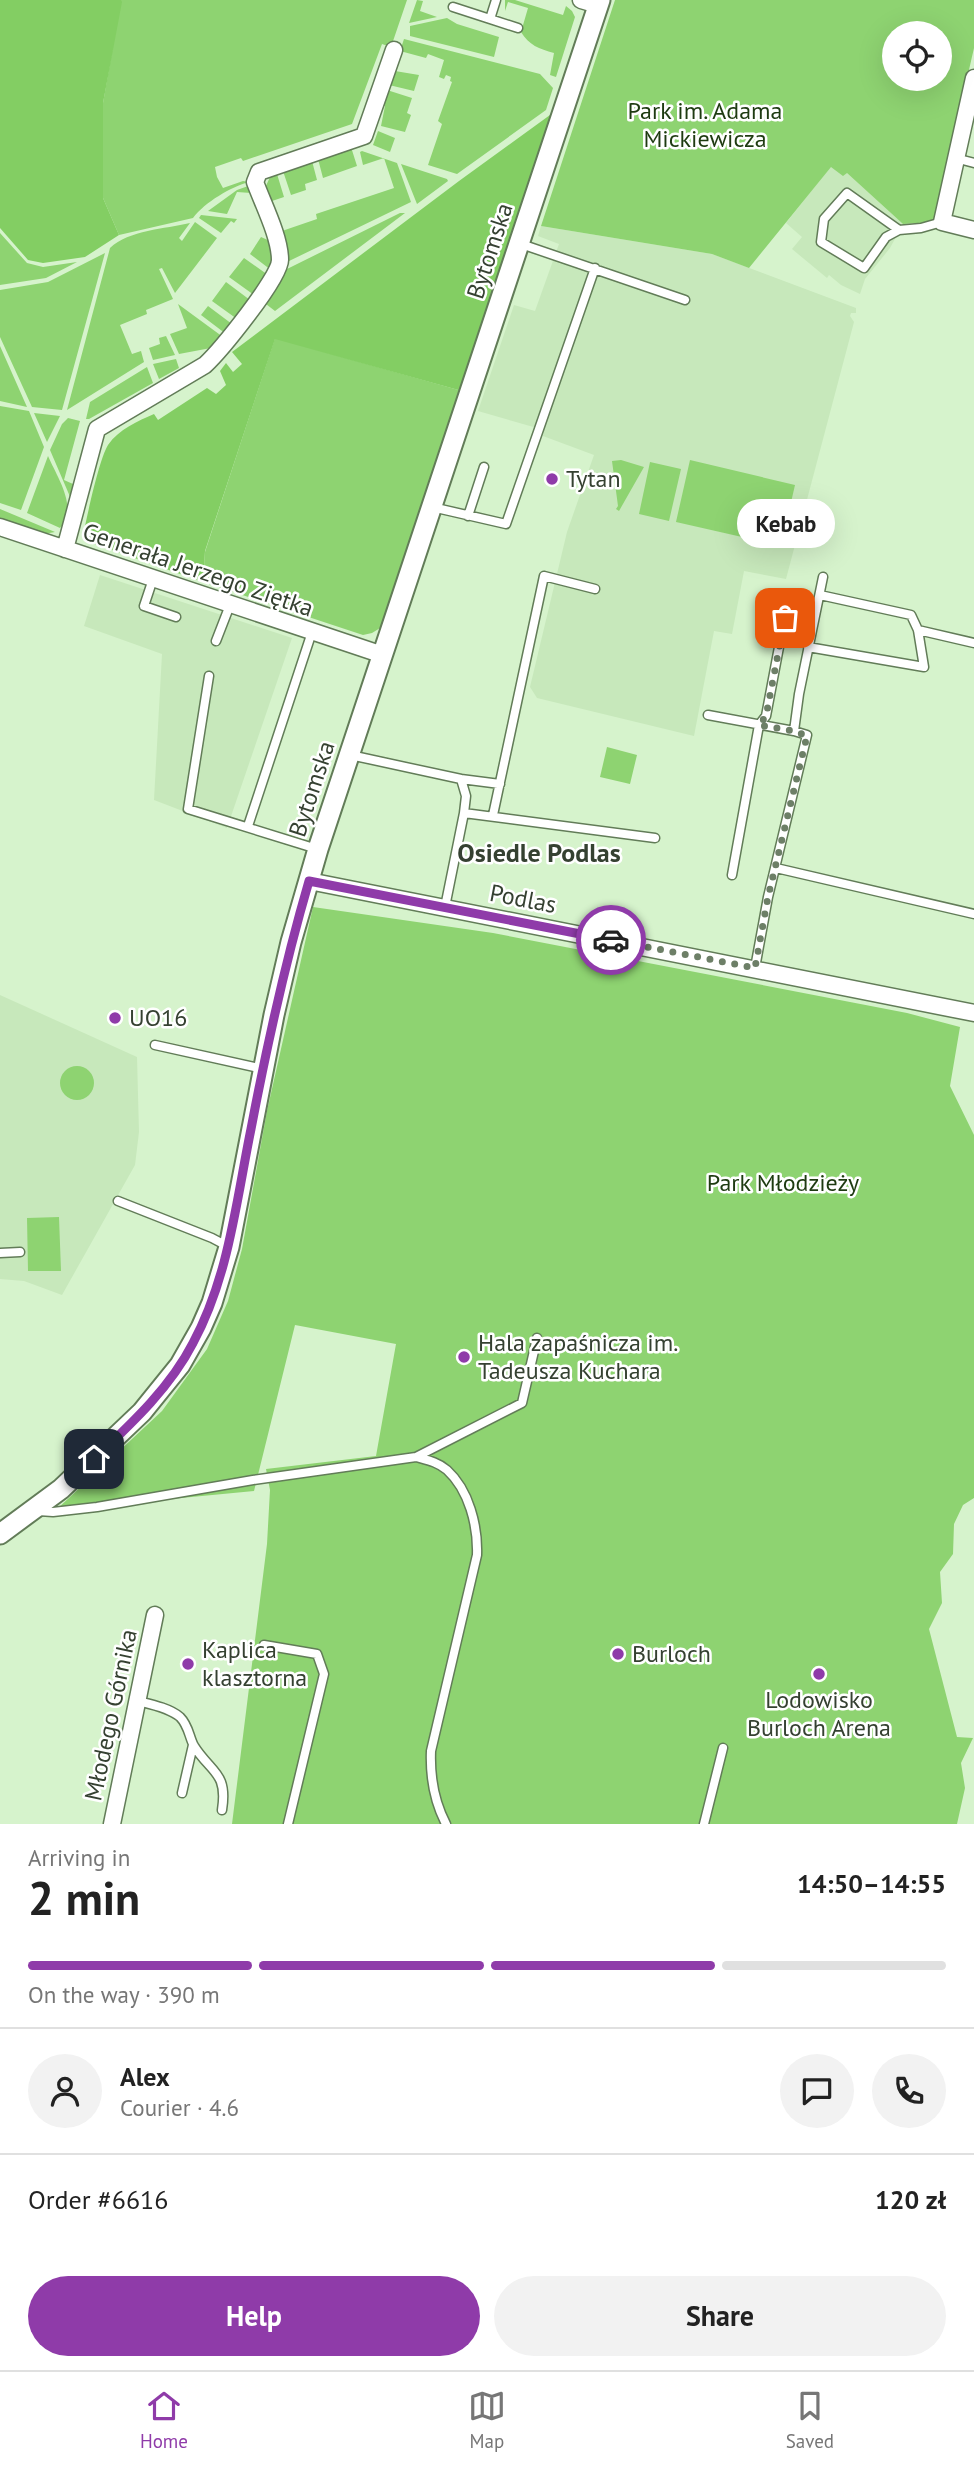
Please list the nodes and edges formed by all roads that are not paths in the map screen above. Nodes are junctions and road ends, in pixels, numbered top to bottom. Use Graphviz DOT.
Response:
graph roads {
  1 [pos="496,0"];
  2 [pos="593,2"];
  3 [pos="453,8"];
  4 [pos="490,19"];
  5 [pos="518,28"];
  6 [pos="394,50"];
  7 [pos="974,78"];
  8 [pos="955,158"];
  9 [pos="974,163"];
  10 [pos="942,222"];
  11 [pos="899,230"];
  12 [pos="974,230"];
  13 [pos="518,243"];
  14 [pos="595,268"];
  15 [pos="685,300"];
  16 [pos="484,467"];
  17 [pos="432,507"];
  18 [pos="468,516"];
  19 [pos="0,527"];
  20 [pos="65,549"];
  21 [pos="823,577"];
  22 [pos="153,579"];
  23 [pos="596,589"];
  24 [pos="789,594"];
  25 [pos="820,595"];
  26 [pos="230,605"];
  27 [pos="176,617"];
  28 [pos="918,630"];
  29 [pos="312,632"];
  30 [pos="216,641"];
  31 [pos="974,643"];
  32 [pos="808,647"];
  33 [pos="383,655"];
  34 [pos="209,676"];
  35 [pos="708,715"];
  36 [pos="759,725"];
  37 [pos="794,731"];
  38 [pos="349,754"];
  39 [pos="461,779"];
  40 [pos="500,784"];
  41 [pos="464,813"];
  42 [pos="493,815"];
  43 [pos="248,826"];
  44 [pos="655,838"];
  45 [pos="318,849"];
  46 [pos="776,868"];
  47 [pos="732,874"];
  48 [pos="309,881"];
  49 [pos="445,907"];
  50 [pos="974,914"];
  51 [pos="755,968"];
  52 [pos="974,1013"];
  53 [pos="155,1045"];
  54 [pos="263,1069"];
  55 [pos="118,1201"];
  56 [pos="229,1247"];
  57 [pos="20,1252"];
  58 [pos="0,1253"];
  59 [pos="537,1338"];
  60 [pos="416,1457"];
  61 [pos="32,1511"];
  62 [pos="0,1534"];
  63 [pos="155,1615"];
  64 [pos="264,1645"];
  65 [pos="138,1701"];
  66 [pos="193,1745"];
  67 [pos="723,1748"];
  68 [pos="182,1793"];
  69 [pos="222,1810"];
  70 [pos="112,1824"];
  71 [pos="288,1824"];
  72 [pos="446,1824"];
  73 [pos="705,1824"];
  1 -- 4 [label="lane"];
  2 -- 13 [label="street, Bytomska"];
  3 -- 4 [label="lane"];
  4 -- 5 [label="lane"];
  6 -- 20 [label="street"];
  7 -- 8 [label="street"];
  8 -- 9 [label="lane"];
  8 -- 10 [label="street"];
  10 -- 11 [label="lane"];
  10 -- 12 [label="street"];
  11 -- 11 [label="lane"];
  13 -- 14 [label="lane"];
  13 -- 17 [label="street, Bytomska"];
  14 -- 15 [label="lane"];
  14 -- 18 [label="lane"];
  16 -- 18 [label="lane"];
  17 -- 18 [label="lane"];
  17 -- 33 [label="street, Bytomska"];
  19 -- 20 [label="street, Generała Jerzego Ziętka"];
  20 -- 22 [label="street, Generała Jerzego Ziętka"];
  21 -- 25 [label="lane"];
  22 -- 26 [label="street, Generała Jerzego Ziętka"];
  22 -- 27 [label="lane"];
  23 -- 40 [label="lane"];
  24 -- 36 [label="lane"];
  25 -- 28 [label="lane"];
  25 -- 32 [label="lane"];
  26 -- 29 [label="street, Generała Jerzego Ziętka"];
  26 -- 30 [label="lane"];
  28 -- 31 [label="lane"];
  28 -- 32 [label="lane"];
  29 -- 33 [label="street, Generała Jerzego Ziętka"];
  29 -- 43 [label="lane"];
  32 -- 37 [label="lane"];
  33 -- 38 [label="street, Bytomska"];
  34 -- 43 [label="lane"];
  35 -- 36 [label="lane"];
  36 -- 37 [label="lane"];
  36 -- 47 [label="lane"];
  37 -- 46 [label="lane"];
  38 -- 39 [label="lane"];
  38 -- 45 [label="street, Bytomska"];
  39 -- 40 [label="lane"];
  39 -- 41 [label="lane"];
  40 -- 42 [label="lane"];
  41 -- 42 [label="lane"];
  41 -- 49 [label="lane"];
  42 -- 44 [label="lane"];
  43 -- 45 [label="lane"];
  45 -- 48 [label="street, Bytomska"];
  46 -- 50 [label="lane"];
  46 -- 51 [label="lane"];
  48 -- 49 [label="street, Podlas"];
  48 -- 54 [label="street, Bytomska"];
  49 -- 51 [label="street, Podlas"];
  51 -- 52 [label="street, Podlas"];
  53 -- 54 [label="lane"];
  54 -- 56 [label="street, Bytomska"];
  55 -- 56 [label="lane"];
  56 -- 61 [label="street, Bytomska"];
  57 -- 58 [label="lane"];
  59 -- 60 [label="lane"];
  60 -- 61 [label="lane"];
  60 -- 72 [label="lane"];
  61 -- 62 [label="street, Bytomska"];
  63 -- 65 [label="street, Młodego Górnika"];
  64 -- 71 [label="lane"];
  65 -- 66 [label="lane"];
  65 -- 70 [label="street, Młodego Górnika"];
  66 -- 68 [label="lane"];
  66 -- 69 [label="lane"];
  67 -- 73 [label="lane"];
}
